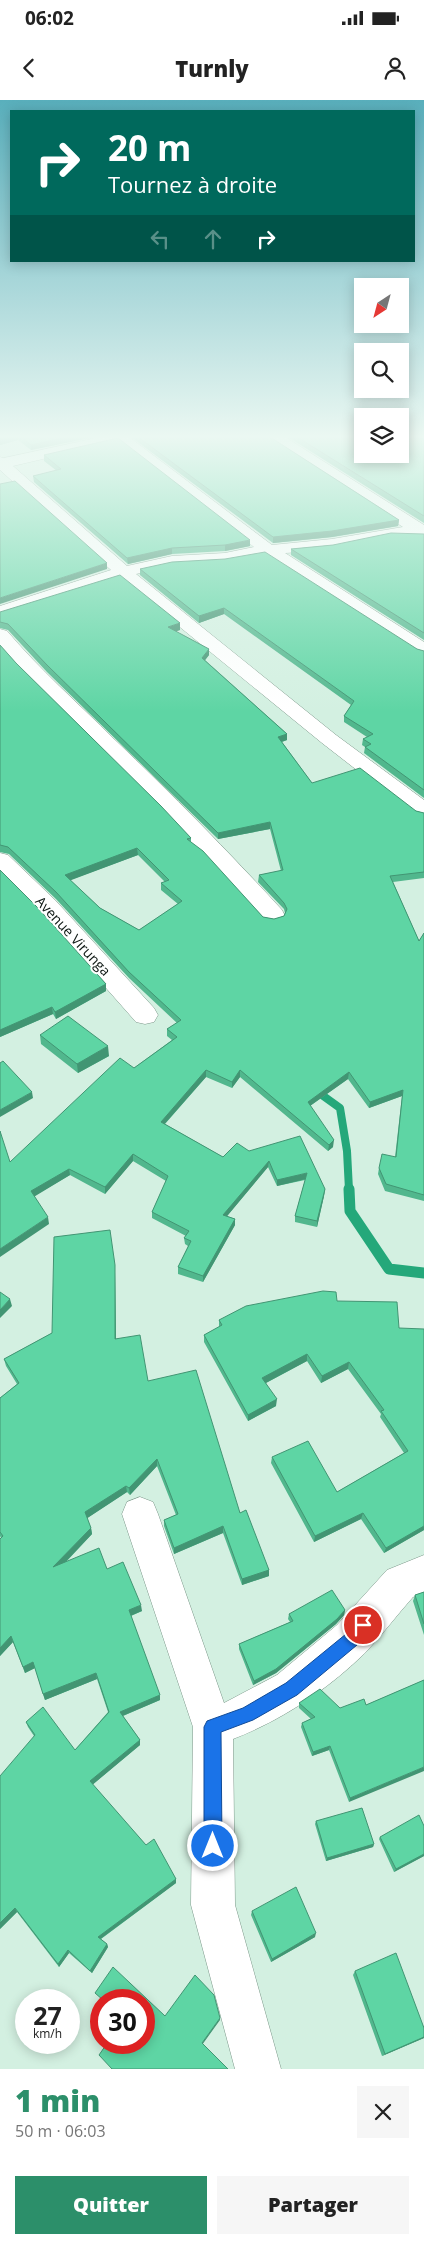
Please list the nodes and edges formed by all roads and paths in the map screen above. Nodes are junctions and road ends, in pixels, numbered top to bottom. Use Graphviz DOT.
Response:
graph roads {
  1 [pos="75,529"];
  2 [pos="240,529"];
  3 [pos="423,531"];
  4 [pos="268,550"];
  5 [pos="123,572"];
  6 [pos="0,612"];
  7 [pos="0,635"];
  8 [pos="424,650"];
  9 [pos="424,811"];
  10 [pos="0,860"];
  11 [pos="273,916"];
  12 [pos="145,1014"];
  13 [pos="140,1514"];
  14 [pos="424,1574"];
  15 [pos="212,1727"];
  16 [pos="258,2069"];
  1 -- 5 [label="main road"];
  2 -- 4 [label="main road"];
  3 -- 4 [label="main road"];
  4 -- 5 [label="main road"];
  4 -- 8 [label="main road"];
  5 -- 6 [label="main road"];
  5 -- 9 [label="main road"];
  7 -- 11 [label="main road"];
  10 -- 12 [label="main road, Avenue Virunga"];
  13 -- 15 [label="main road"];
  14 -- 15 [label="main road"];
  15 -- 16 [label="main road"];
}
